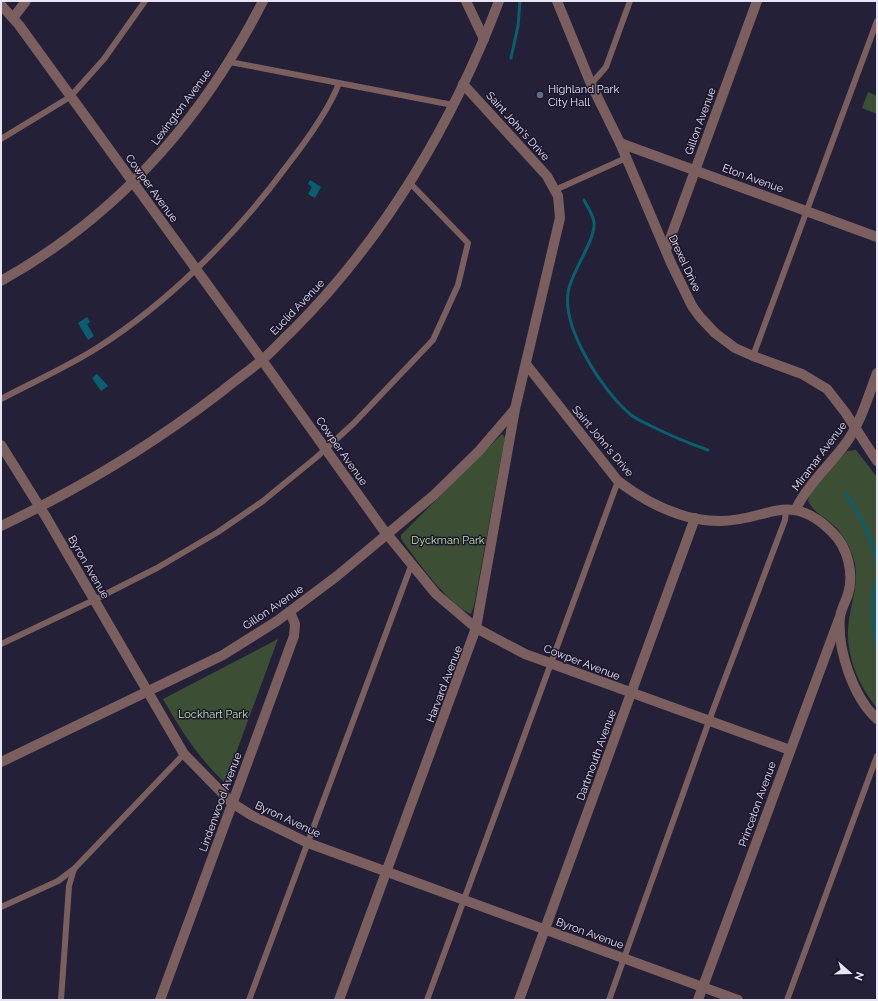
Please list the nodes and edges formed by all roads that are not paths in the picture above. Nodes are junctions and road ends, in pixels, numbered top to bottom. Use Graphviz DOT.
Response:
graph roads {
  1 [pos="26,1"];
  2 [pos="145,1"];
  3 [pos="263,1"];
  4 [pos="466,1"];
  5 [pos="499,1"];
  6 [pos="557,1"];
  7 [pos="630,1"];
  8 [pos="757,1"];
  9 [pos="1,5"];
  10 [pos="13,18"];
  11 [pos="877,21"];
  12 [pos="484,39"];
  13 [pos="230,62"];
  14 [pos="338,83"];
  15 [pos="464,84"];
  16 [pos="591,84"];
  17 [pos="70,98"];
  18 [pos="453,105"];
  19 [pos="1,139"];
  20 [pos="620,143"];
  21 [pos="626,158"];
  22 [pos="695,170"];
  23 [pos="409,182"];
  24 [pos="133,183"];
  25 [pos="555,190"];
  26 [pos="806,211"];
  27 [pos="877,236"];
  28 [pos="666,250"];
  29 [pos="195,269"];
  30 [pos="1,281"];
  31 [pos="752,356"];
  32 [pos="262,360"];
  33 [pos="526,364"];
  34 [pos="877,373"];
  35 [pos="1,399"];
  36 [pos="515,409"];
  37 [pos="855,429"];
  38 [pos="1,445"];
  39 [pos="326,449"];
  40 [pos="877,461"];
  41 [pos="618,481"];
  42 [pos="40,507"];
  43 [pos="791,509"];
  44 [pos="696,518"];
  45 [pos="1,526"];
  46 [pos="388,535"];
  47 [pos="411,566"];
  48 [pos="94,600"];
  49 [pos="290,612"];
  50 [pos="840,616"];
  51 [pos="476,628"];
  52 [pos="1,644"];
  53 [pos="550,664"];
  54 [pos="148,692"];
  55 [pos="631,694"];
  56 [pos="877,719"];
  57 [pos="709,720"];
  58 [pos="790,750"];
  59 [pos="184,754"];
  60 [pos="877,756"];
  61 [pos="1,762"];
  62 [pos="232,803"];
  63 [pos="308,843"];
  64 [pos="74,869"];
  65 [pos="386,872"];
  66 [pos="464,900"];
  67 [pos="1,907"];
  68 [pos="545,929"];
  69 [pos="624,958"];
  70 [pos="703,987"];
  71 [pos="61,1000"];
  72 [pos="160,1000"];
  73 [pos="249,1000"];
  74 [pos="339,1000"];
  75 [pos="427,1000"];
  76 [pos="519,1000"];
  77 [pos="609,1000"];
  78 [pos="698,1000"];
  79 [pos="738,1000"];
  80 [pos="787,1000"];
  1 -- 10 [label="street"];
  2 -- 17 [label="lane"];
  3 -- 13 [label="street, Lexington Avenue"];
  4 -- 12 [label="street"];
  5 -- 12 [label="street, Euclid Avenue"];
  6 -- 16 [label="street, Drexel Drive"];
  7 -- 16 [label="lane"];
  8 -- 22 [label="street, Gillon Avenue"];
  9 -- 10 [label="street, Cowper Avenue"];
  10 -- 17 [label="street, Cowper Avenue"];
  11 -- 26 [label="lane"];
  12 -- 15 [label="street, Euclid Avenue"];
  13 -- 14 [label="lane"];
  13 -- 24 [label="street, Lexington Avenue"];
  14 -- 18 [label="lane"];
  14 -- 29 [label="lane"];
  15 -- 18 [label="street, Euclid Avenue"];
  15 -- 25 [label="street, Saint John's Drive"];
  16 -- 20 [label="street, Drexel Drive"];
  17 -- 19 [label="lane"];
  17 -- 24 [label="street, Cowper Avenue"];
  18 -- 23 [label="street, Euclid Avenue"];
  20 -- 21 [label="street, Drexel Drive"];
  20 -- 22 [label="street, Eton Avenue"];
  21 -- 25 [label="lane"];
  21 -- 28 [label="street, Drexel Drive"];
  22 -- 26 [label="street, Eton Avenue"];
  22 -- 28 [label="street, Gillon Avenue"];
  23 -- 32 [label="street, Euclid Avenue"];
  23 -- 39 [label="lane"];
  24 -- 29 [label="street, Cowper Avenue"];
  24 -- 30 [label="street, Lexington Avenue"];
  25 -- 33 [label="street, Saint John's Drive"];
  26 -- 27 [label="street, Eton Avenue"];
  26 -- 31 [label="lane"];
  28 -- 31 [label="street, Drexel Drive"];
  29 -- 32 [label="street, Cowper Avenue"];
  29 -- 35 [label="lane"];
  31 -- 37 [label="street, Drexel Drive"];
  32 -- 39 [label="street, Cowper Avenue"];
  32 -- 42 [label="street, Euclid Avenue"];
  33 -- 36 [label="street, Harvard Avenue"];
  33 -- 41 [label="street, Saint John's Drive"];
  34 -- 37 [label="street, Miramar Avenue"];
  36 -- 46 [label="street, Gillon Avenue"];
  36 -- 51 [label="street, Harvard Avenue"];
  37 -- 40 [label="street, Drexel Drive"];
  37 -- 43 [label="street, Miramar Avenue"];
  38 -- 42 [label="street, Byron Avenue"];
  39 -- 46 [label="street, Cowper Avenue"];
  39 -- 48 [label="lane"];
  41 -- 44 [label="street, Saint John's Drive"];
  41 -- 53 [label="lane"];
  42 -- 45 [label="street, Euclid Avenue"];
  42 -- 48 [label="street, Byron Avenue"];
  43 -- 44 [label="street, Saint John's Drive"];
  43 -- 50 [label="street"];
  43 -- 57 [label="lane"];
  44 -- 55 [label="street, Dartmouth Avenue"];
  46 -- 47 [label="street, Cowper Avenue"];
  46 -- 49 [label="street, Gillon Avenue"];
  47 -- 51 [label="street, Cowper Avenue"];
  47 -- 63 [label="lane"];
  48 -- 52 [label="lane"];
  48 -- 54 [label="street, Byron Avenue"];
  49 -- 54 [label="street, Gillon Avenue"];
  49 -- 62 [label="street, Lindenwood Avenue"];
  50 -- 56 [label="street"];
  50 -- 58 [label="street, Princeton Avenue"];
  51 -- 53 [label="street, Cowper Avenue"];
  51 -- 65 [label="street, Harvard Avenue"];
  53 -- 55 [label="street, Cowper Avenue"];
  53 -- 66 [label="lane"];
  54 -- 59 [label="street, Byron Avenue"];
  54 -- 61 [label="street, Gillon Avenue"];
  55 -- 57 [label="street, Cowper Avenue"];
  55 -- 68 [label="street, Dartmouth Avenue"];
  57 -- 58 [label="street, Cowper Avenue"];
  57 -- 69 [label="lane"];
  58 -- 70 [label="street, Princeton Avenue"];
  59 -- 62 [label="street, Byron Avenue"];
  59 -- 64 [label="lane"];
  60 -- 80 [label="lane"];
  62 -- 63 [label="street, Byron Avenue"];
  62 -- 72 [label="street, Lindenwood Avenue"];
  63 -- 65 [label="street, Byron Avenue"];
  63 -- 73 [label="lane"];
  64 -- 67 [label="lane"];
  64 -- 71 [label="lane"];
  65 -- 66 [label="street, Byron Avenue"];
  65 -- 74 [label="street, Harvard Avenue"];
  66 -- 68 [label="street, Byron Avenue"];
  66 -- 75 [label="lane"];
  68 -- 69 [label="street, Byron Avenue"];
  68 -- 76 [label="street, Dartmouth Avenue"];
  69 -- 70 [label="street, Byron Avenue"];
  69 -- 77 [label="lane"];
  70 -- 78 [label="street, Princeton Avenue"];
  70 -- 79 [label="street, Byron Avenue"];
}
